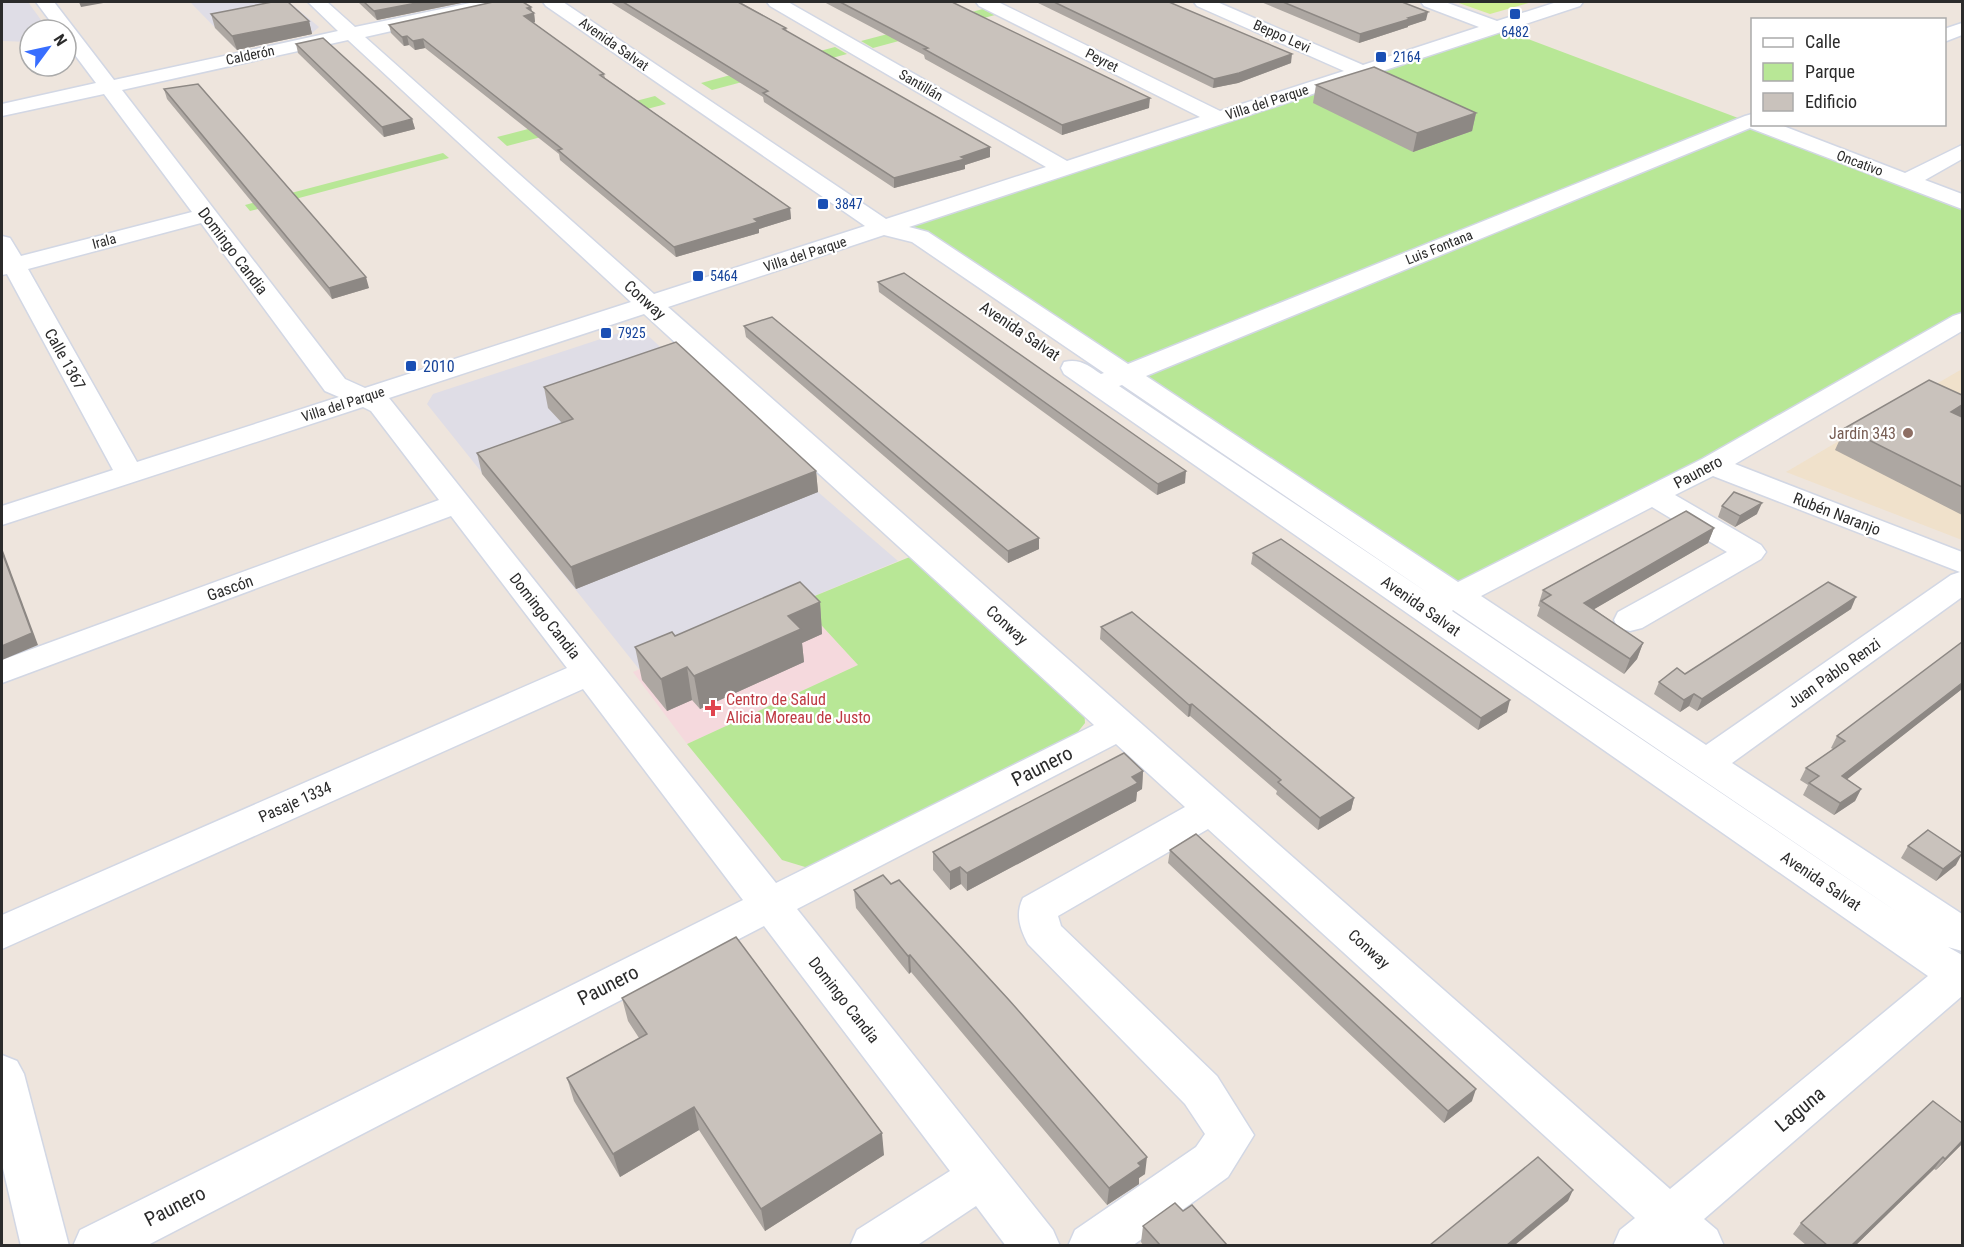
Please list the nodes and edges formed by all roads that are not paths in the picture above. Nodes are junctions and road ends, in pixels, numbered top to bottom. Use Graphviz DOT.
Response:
graph roads {
  1 [pos="45,2"];
  2 [pos="317,2"];
  3 [pos="498,2"];
  4 [pos="552,2"];
  5 [pos="776,2"];
  6 [pos="986,2"];
  7 [pos="1203,2"];
  8 [pos="1430,2"];
  9 [pos="1574,2"];
  10 [pos="1496,27"];
  11 [pos="1962,29"];
  12 [pos="353,33"];
  13 [pos="1946,35"];
  14 [pos="1361,71"];
  15 [pos="109,86"];
  16 [pos="2,110"];
  17 [pos="1218,118"];
  18 [pos="1751,123"];
  19 [pos="1763,126"];
  20 [pos="1962,152"];
  21 [pos="1065,169"];
  22 [pos="1906,181"];
  23 [pos="1962,202"];
  24 [pos="206,215"];
  25 [pos="884,228"];
  26 [pos="5,259"];
  27 [pos="650,304"];
  28 [pos="1962,321"];
  29 [pos="1125,374"];
  30 [pos="1099,385"];
  31 [pos="363,397"];
  32 [pos="1712,465"];
  33 [pos="130,475"];
  34 [pos="1653,495"];
  35 [pos="458,503"];
  36 [pos="2,516"];
  37 [pos="1962,564"];
  38 [pos="1962,582"];
  39 [pos="1442,603"];
  40 [pos="1630,620"];
  41 [pos="2,672"];
  42 [pos="589,672"];
  43 [pos="1120,727"];
  44 [pos="1706,763"];
  45 [pos="1212,808"];
  46 [pos="769,904"];
  47 [pos="2,933"];
  48 [pos="1961,965"];
  49 [pos="2,1074"];
  50 [pos="982,1176"];
  51 [pos="1669,1236"];
  52 [pos="45,1245"];
  53 [pos="98,1245"];
  54 [pos="874,1245"];
  55 [pos="1036,1245"];
  56 [pos="1092,1245"];
  1 -- 15 [label="street, Domingo Candia"];
  2 -- 12 [label="street, Conway"];
  3 -- 12 [label="street, Calderón"];
  4 -- 25 [label="street, Avenida Salvat"];
  5 -- 21 [label="street, Santillán"];
  6 -- 17 [label="street, Peyret"];
  7 -- 14 [label="street, Beppo Levi"];
  8 -- 10 [label="street"];
  9 -- 10 [label="street, Villa del Parque"];
  10 -- 14 [label="street, Villa del Parque"];
  11 -- 13 [label="street"];
  12 -- 15 [label="street, Calderón"];
  12 -- 27 [label="street, Conway"];
  14 -- 17 [label="street, Villa del Parque"];
  15 -- 16 [label="street, Calderón"];
  15 -- 24 [label="street, Domingo Candia"];
  17 -- 21 [label="street, Villa del Parque"];
  18 -- 29 [label="street, Luis Fontana"];
  19 -- 22 [label="street, Oncativo"];
  20 -- 22 [label="street"];
  21 -- 25 [label="street, Villa del Parque"];
  22 -- 23 [label="street, Oncativo"];
  24 -- 26 [label="street, Irala"];
  24 -- 31 [label="street, Domingo Candia"];
  25 -- 27 [label="street, Villa del Parque"];
  25 -- 29 [label="street, Avenida Salvat"];
  25 -- 30 [label="street, Avenida Salvat"];
  26 -- 33 [label="street, Calle 1367"];
  27 -- 31 [label="street, Villa del Parque"];
  27 -- 43 [label="street, Conway"];
  28 -- 32 [label="street, Paunero"];
  29 -- 30 [label="street, Luis Fontana"];
  29 -- 39 [label="street, Avenida Salvat"];
  30 -- 39 [label="street, Avenida Salvat"];
  31 -- 33 [label="street, Villa del Parque"];
  31 -- 35 [label="street, Domingo Candia"];
  32 -- 34 [label="street, Paunero"];
  32 -- 37 [label="street, Rubén Naranjo"];
  33 -- 36 [label="street, Villa del Parque"];
  34 -- 39 [label="street, Paunero"];
  34 -- 40 [label="street"];
  35 -- 41 [label="street, Gascón"];
  35 -- 42 [label="street, Domingo Candia"];
  38 -- 44 [label="street, Juan Pablo Renzi"];
  39 -- 44 [label="street, Avenida Salvat"];
  39 -- 48 [label="street, Avenida Salvat"];
  42 -- 46 [label="street, Domingo Candia"];
  42 -- 47 [label="street, Pasaje 1334"];
  43 -- 45 [label="street, Conway"];
  43 -- 46 [label="street, Paunero"];
  44 -- 48 [label="street, Avenida Salvat"];
  45 -- 51 [label="street, Conway"];
  45 -- 56 [label="street"];
  46 -- 50 [label="street, Domingo Candia"];
  46 -- 53 [label="street, Paunero"];
  48 -- 51 [label="street, Laguna"];
  49 -- 52 [label="street"];
  50 -- 54 [label="street"];
  50 -- 55 [label="street, Domingo Candia"];
}
